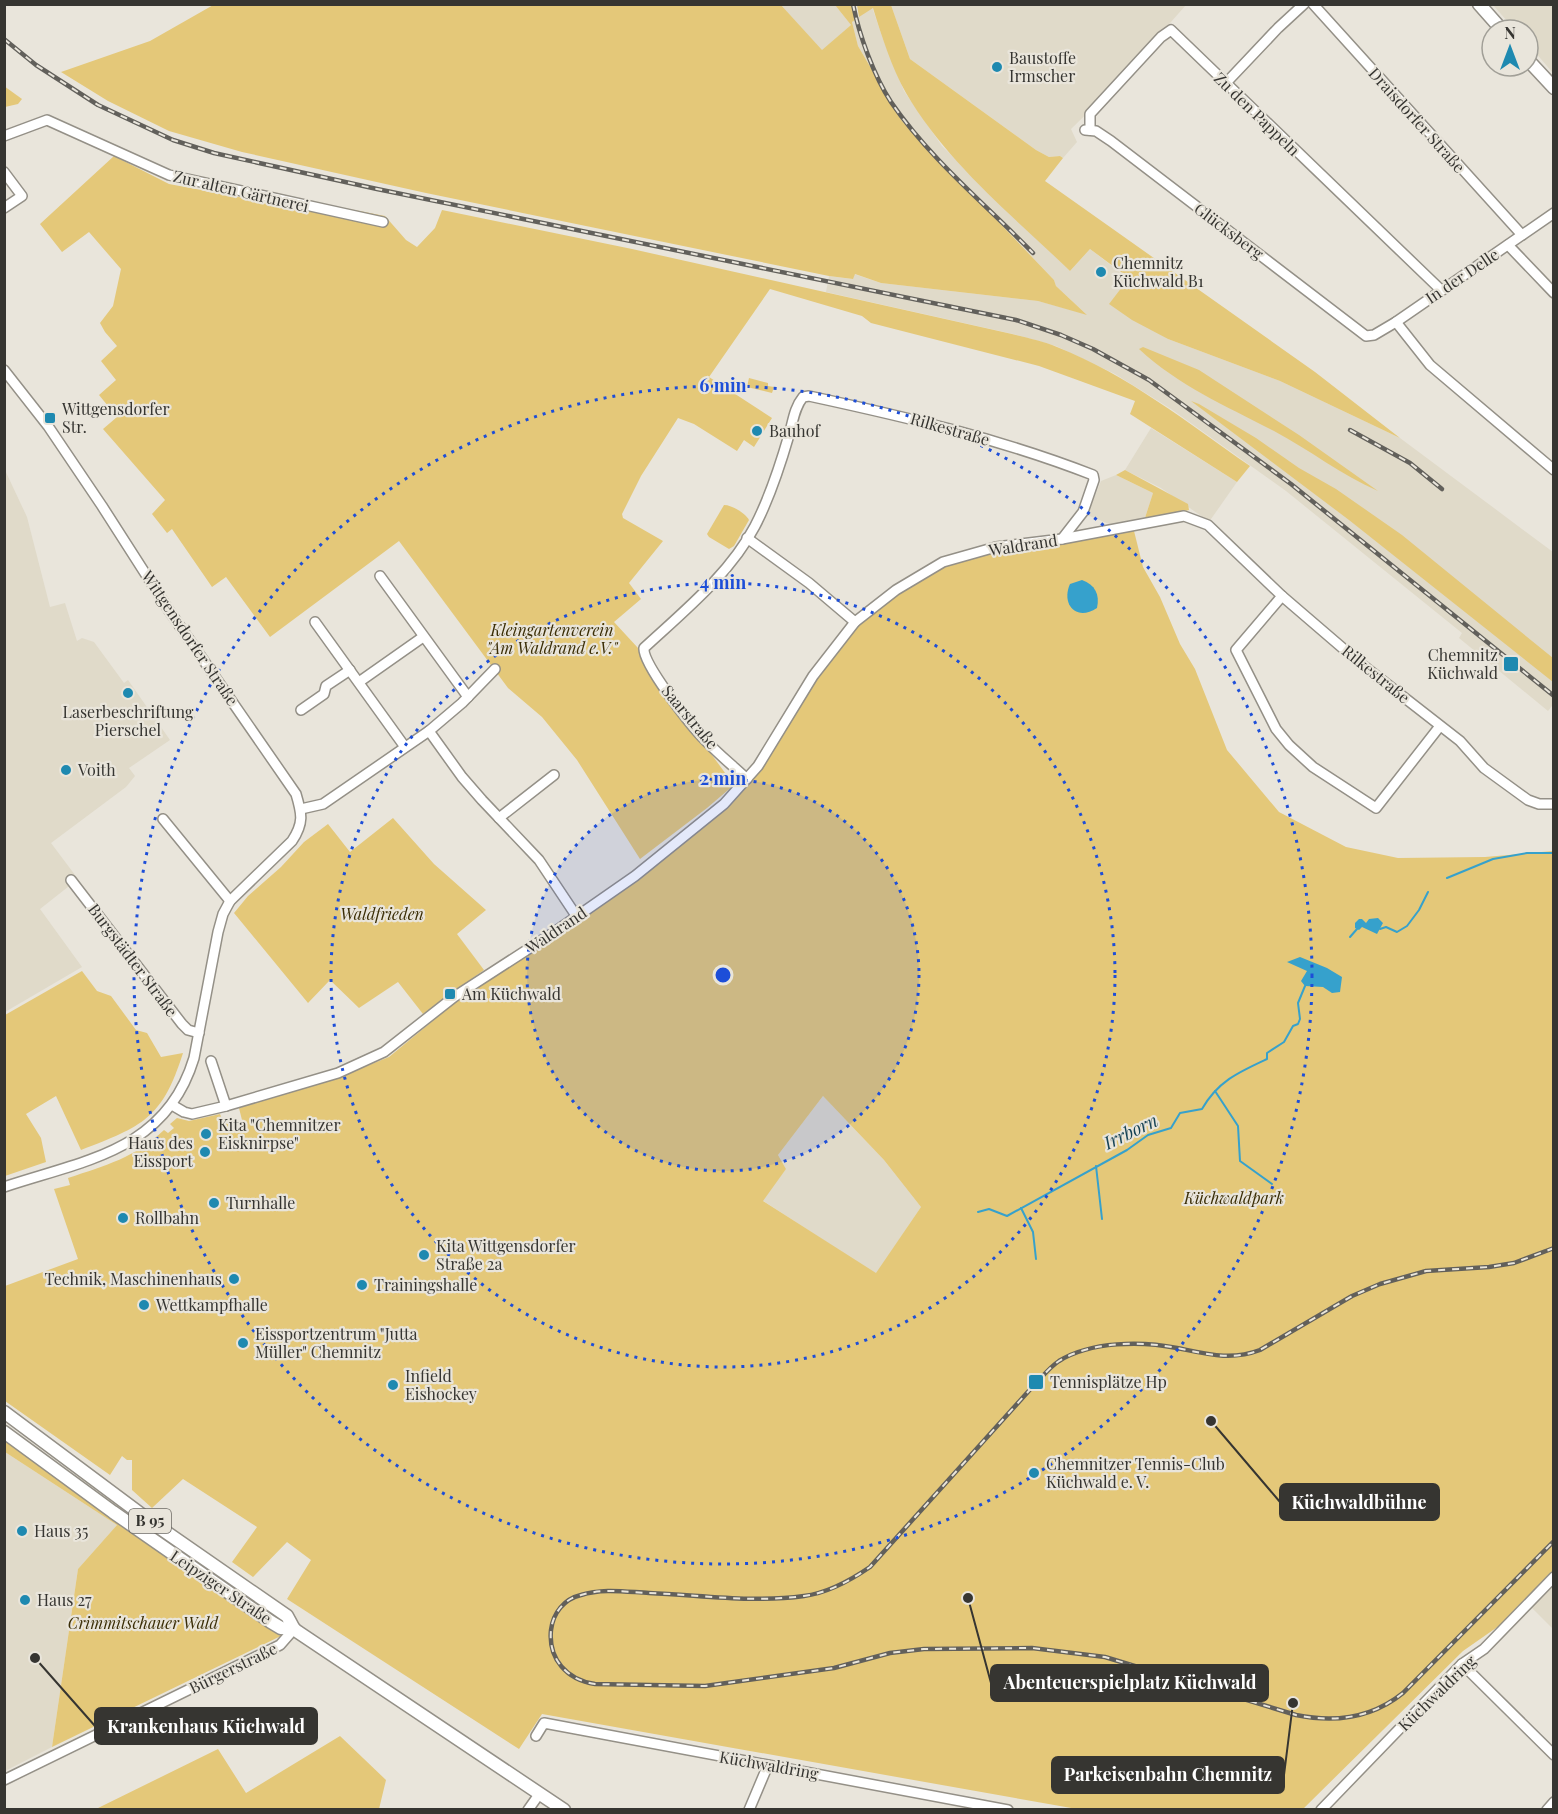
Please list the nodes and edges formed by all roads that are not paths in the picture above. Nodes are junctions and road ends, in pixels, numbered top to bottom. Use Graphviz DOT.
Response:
graph roads {
  1 [pos="1304,4"];
  2 [pos="1312,4"];
  3 [pos="1479,4"];
  4 [pos="1491,18"];
  5 [pos="1540,73"];
  6 [pos="1225,84"];
  7 [pos="1554,88"];
  8 [pos="1088,130"];
  9 [pos="4,136"];
  10 [pos="4,172"];
  11 [pos="4,208"];
  12 [pos="1554,213"];
  13 [pos="383,222"];
  14 [pos="1522,235"];
  15 [pos="1508,245"];
  16 [pos="1441,290"];
  17 [pos="1554,292"];
  18 [pos="1396,322"];
  19 [pos="1370,336"];
  20 [pos="4,370"];
  21 [pos="1554,470"];
  22 [pos="1208,525"];
  23 [pos="747,538"];
  24 [pos="1062,539"];
  25 [pos="380,576"];
  26 [pos="1282,596"];
  27 [pos="315,622"];
  28 [pos="855,622"];
  29 [pos="423,637"];
  30 [pos="495,669"];
  31 [pos="350,670"];
  32 [pos="358,682"];
  33 [pos="468,697"];
  34 [pos="301,710"];
  35 [pos="1440,726"];
  36 [pos="429,731"];
  37 [pos="405,747"];
  38 [pos="554,775"];
  39 [pos="747,779"];
  40 [pos="1554,804"];
  41 [pos="301,809"];
  42 [pos="499,818"];
  43 [pos="164,819"];
  44 [pos="71,880"];
  45 [pos="230,901"];
  46 [pos="577,917"];
  47 [pos="199,1033"];
  48 [pos="211,1061"];
  49 [pos="172,1105"];
  50 [pos="226,1107"];
  51 [pos="4,1187"];
  52 [pos="4,1412"];
  53 [pos="4,1432"];
  54 [pos="1554,1577"];
  55 [pos="294,1629"];
  56 [pos="1462,1664"];
  57 [pos="536,1736"];
  58 [pos="1554,1755"];
  59 [pos="768,1765"];
  60 [pos="4,1780"];
  61 [pos="540,1793"];
  62 [pos="1554,1802"];
  63 [pos="528,1809"];
  64 [pos="564,1809"];
  65 [pos="749,1809"];
  66 [pos="1004,1809"];
  67 [pos="1321,1809"];
  68 [pos="1547,1809"];
  1 -- 6 [label="street"];
  2 -- 14 [label="street, Draisdorfer Straße"];
  3 -- 4 [label="main road"];
  5 -- 7 [label="main road"];
  6 -- 8 [label="street, Zu den Pappeln"];
  6 -- 16 [label="street, Zu den Pappeln"];
  8 -- 19 [label="street, Glücksberg"];
  9 -- 13 [label="street, Zur alten Gärtnerei"];
  10 -- 11 [label="street"];
  12 -- 14 [label="street, In der Delle"];
  14 -- 15 [label="street, In der Delle"];
  15 -- 16 [label="street, In der Delle"];
  15 -- 17 [label="street"];
  16 -- 18 [label="street, In der Delle"];
  18 -- 19 [label="street, In der Delle"];
  18 -- 21 [label="street"];
  20 -- 41 [label="street, Wittgensdorfer Straße"];
  22 -- 24 [label="street, Waldrand"];
  22 -- 26 [label="street, Rilkestraße"];
  23 -- 24 [label="street, Rilkestraße"];
  23 -- 28 [label="street"];
  23 -- 39 [label="street, Saarstraße"];
  24 -- 28 [label="street, Waldrand"];
  25 -- 29 [label="street"];
  26 -- 35 [label="street, Rilkestraße"];
  26 -- 35 [label="street"];
  27 -- 31 [label="street"];
  28 -- 39 [label="street, Waldrand"];
  29 -- 32 [label="street"];
  29 -- 33 [label="street"];
  30 -- 33 [label="street"];
  31 -- 32 [label="street"];
  31 -- 34 [label="street"];
  32 -- 37 [label="street"];
  33 -- 36 [label="street"];
  35 -- 40 [label="street, Rilkestraße"];
  36 -- 37 [label="street"];
  36 -- 42 [label="street"];
  37 -- 41 [label="street"];
  38 -- 42 [label="street"];
  39 -- 46 [label="street, Waldrand"];
  41 -- 45 [label="street"];
  42 -- 46 [label="street"];
  43 -- 45 [label="street"];
  44 -- 47 [label="street, Burgstädter Straße"];
  45 -- 47 [label="street"];
  46 -- 50 [label="street, Waldrand"];
  47 -- 49 [label="street"];
  48 -- 50 [label="street"];
  49 -- 50 [label="street, Waldrand"];
  49 -- 51 [label="street"];
  52 -- 55 [label="main road, Leipziger Straße / B 95"];
  53 -- 55 [label="main road, Leipziger Straße / B 95"];
  54 -- 56 [label="street, Küchwaldring"];
  55 -- 60 [label="street, Bürgerstraße"];
  55 -- 61 [label="main road, Leipziger Straße / B 95"];
  56 -- 58 [label="street"];
  56 -- 67 [label="street, Küchwaldring"];
  57 -- 59 [label="street, Küchwaldring"];
  59 -- 65 [label="street"];
  59 -- 66 [label="street, Küchwaldring"];
  61 -- 63 [label="street"];
  61 -- 64 [label="main road, Leipziger Straße / B 95"];
  62 -- 68 [label="street"];
}
